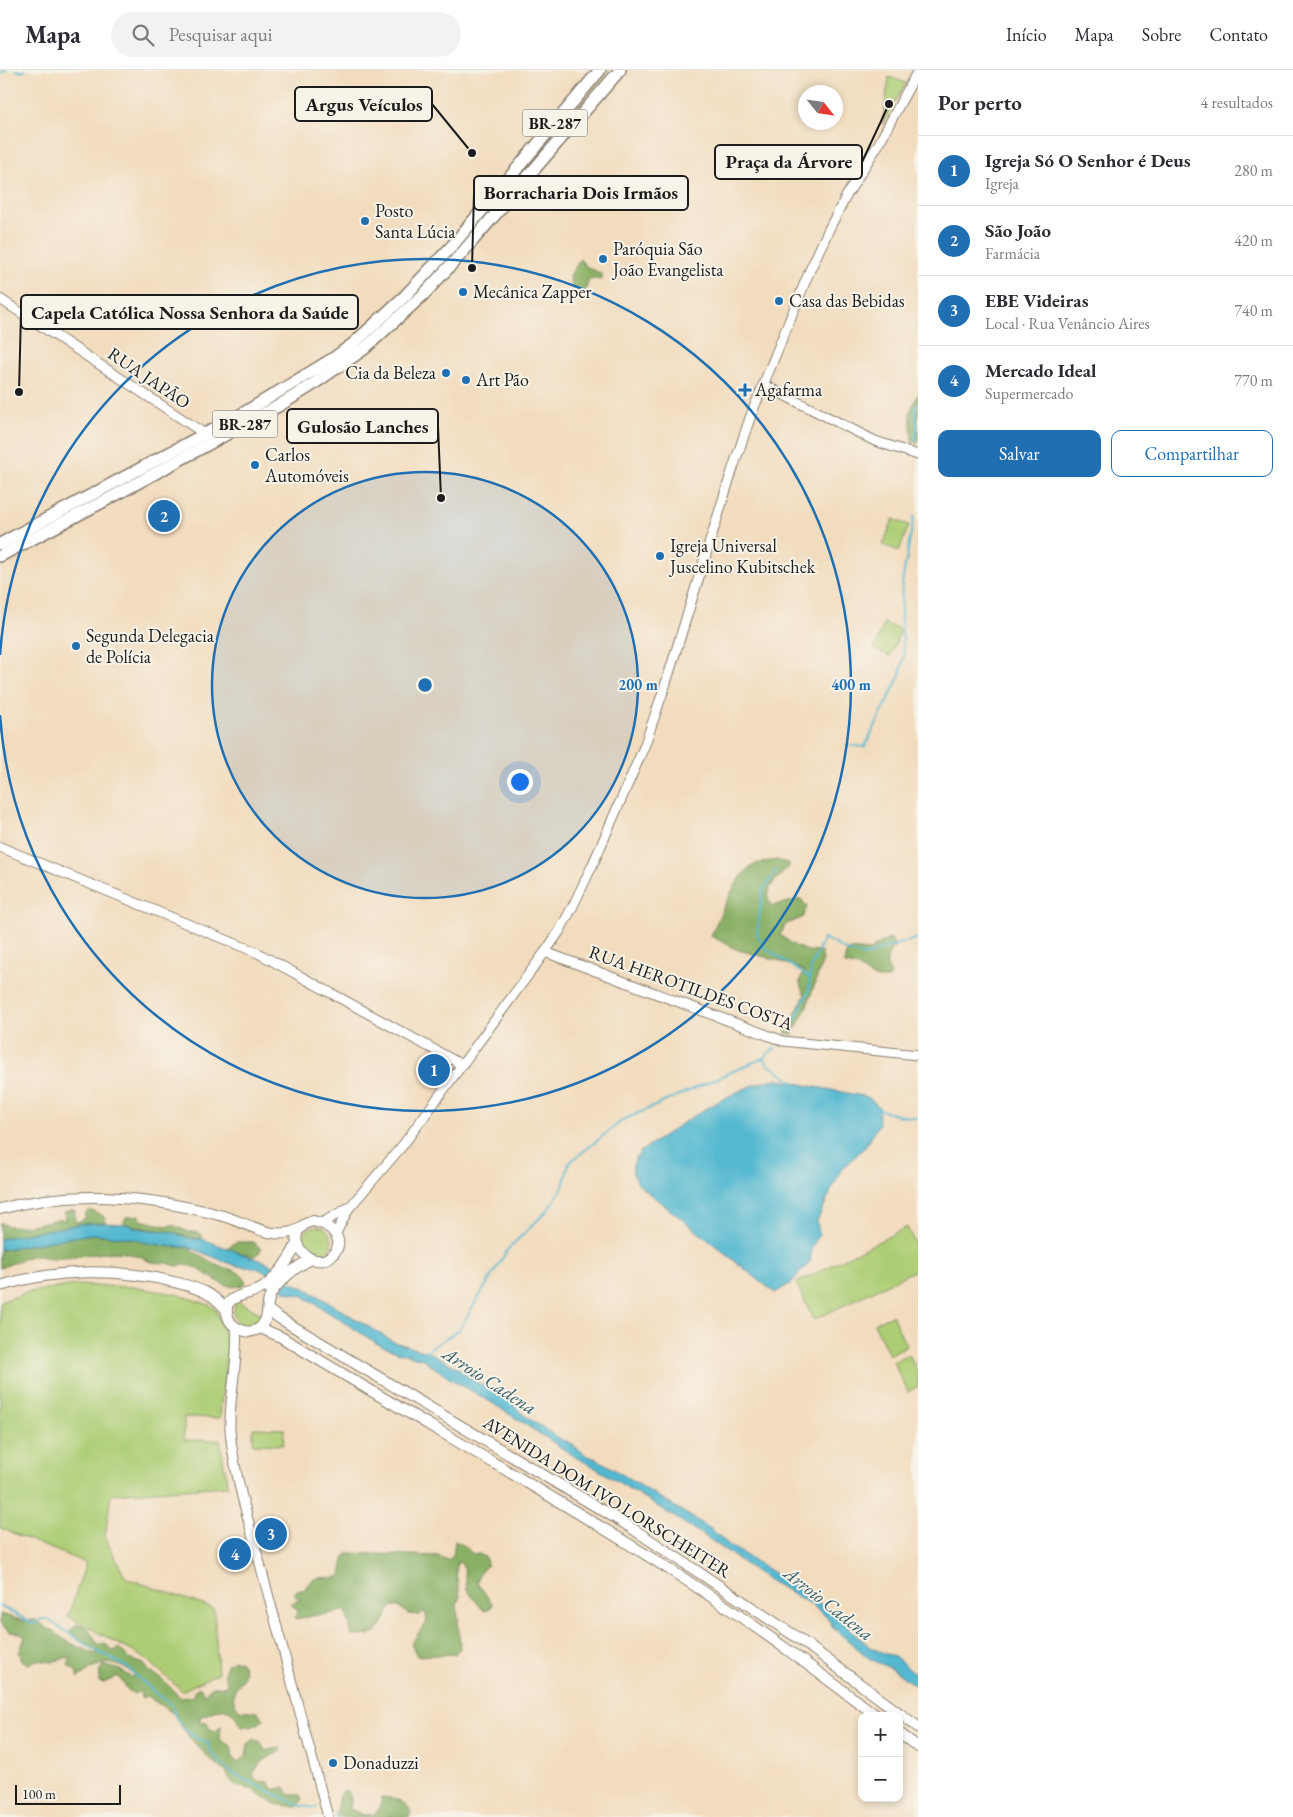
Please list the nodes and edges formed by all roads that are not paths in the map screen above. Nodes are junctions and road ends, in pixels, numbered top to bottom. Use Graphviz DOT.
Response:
graph roads {
  1 [pos="600,70"];
  2 [pos="620,70"];
  3 [pos="918,70"];
  4 [pos="0,299"];
  5 [pos="764,385"];
  6 [pos="205,434"];
  7 [pos="918,455"];
  8 [pos="0,544"];
  9 [pos="0,556"];
  10 [pos="0,847"];
  11 [pos="546,952"];
  12 [pos="918,1055"];
  13 [pos="462,1065"];
  14 [pos="349,1208"];
  15 [pos="0,1209"];
  16 [pos="322,1223"];
  17 [pos="299,1229"];
  18 [pos="335,1235"];
  19 [pos="297,1244"];
  20 [pos="312,1259"];
  21 [pos="288,1268"];
  22 [pos="0,1286"];
  23 [pos="270,1287"];
  24 [pos="251,1293"];
  25 [pos="268,1307"];
  26 [pos="227,1310"];
  27 [pos="236,1328"];
  28 [pos="256,1330"];
  29 [pos="238,1349"];
  30 [pos="871,1712"];
  31 [pos="918,1727"];
  32 [pos="903,1736"];
  33 [pos="918,1747"];
  34 [pos="328,1817"];
  1 -- 6 [label="highway, BR-287"];
  2 -- 9 [label="highway, BR-287"];
  3 -- 5 [label="street"];
  4 -- 6 [label="street, RUA JAPÃO"];
  5 -- 7 [label="street"];
  5 -- 11 [label="street"];
  6 -- 8 [label="highway, BR-287"];
  10 -- 13 [label="street"];
  11 -- 12 [label="street, RUA HEROTILDES COSTA"];
  11 -- 13 [label="street"];
  13 -- 14 [label="street"];
  14 -- 16 [label="street"];
  14 -- 18 [label="street"];
  15 -- 17 [label="main road"];
  16 -- 17 [label="main road"];
  16 -- 18 [label="main road"];
  17 -- 19 [label="main road"];
  18 -- 20 [label="main road"];
  19 -- 20 [label="main road"];
  19 -- 21 [label="main road"];
  20 -- 21 [label="main road"];
  21 -- 23 [label="main road"];
  22 -- 26 [label="main road"];
  23 -- 24 [label="main road"];
  23 -- 25 [label="main road"];
  24 -- 25 [label="main road"];
  24 -- 26 [label="main road"];
  25 -- 28 [label="main road"];
  25 -- 31 [label="main road, AVENIDA DOM IVO LORSCHEITER"];
  26 -- 27 [label="main road"];
  27 -- 28 [label="main road"];
  27 -- 29 [label="street"];
  28 -- 29 [label="street"];
  28 -- 30 [label="main road, AVENIDA DOM IVO LORSCHEITER"];
  29 -- 34 [label="street"];
  32 -- 33 [label="main road"];
}
